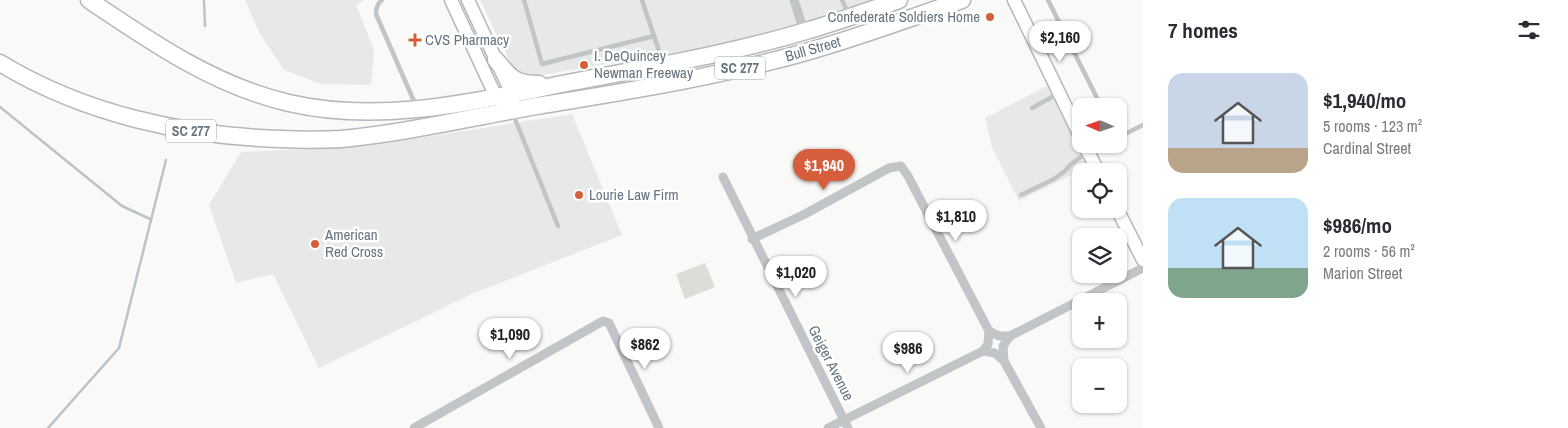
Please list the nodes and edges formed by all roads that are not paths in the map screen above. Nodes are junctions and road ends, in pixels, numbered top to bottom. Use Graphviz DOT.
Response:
graph roads {
  1 [pos="90,0"];
  2 [pos="382,0"];
  3 [pos="451,0"];
  4 [pos="468,0"];
  5 [pos="524,0"];
  6 [pos="642,0"];
  7 [pos="794,0"];
  8 [pos="842,0"];
  9 [pos="899,0"];
  10 [pos="962,0"];
  11 [pos="1014,0"];
  12 [pos="1048,0"];
  13 [pos="849,17"];
  14 [pos="804,31"];
  15 [pos="1066,34"];
  16 [pos="654,36"];
  17 [pos="1037,49"];
  18 [pos="496,60"];
  19 [pos="0,63"];
  20 [pos="664,64"];
  21 [pos="558,85"];
  22 [pos="1059,93"];
  23 [pos="496,97"];
  24 [pos="1097,98"];
  25 [pos="512,102"];
  26 [pos="1032,108"];
  27 [pos="418,110"];
  28 [pos="1072,120"];
  29 [pos="1143,125"];
  30 [pos="1128,132"];
  31 [pos="1081,153"];
  32 [pos="723,177"];
  33 [pos="1021,195"];
  34 [pos="1122,218"];
  35 [pos="558,226"];
  36 [pos="752,238"];
  37 [pos="1143,260"];
  38 [pos="1143,268"];
  39 [pos="989,332"];
  40 [pos="1010,336"];
  41 [pos="983,350"];
  42 [pos="1004,361"];
  43 [pos="846,424"];
  44 [pos="414,428"];
  45 [pos="660,428"];
  46 [pos="828,428"];
  47 [pos="1041,428"];
  1 -- 27 [label="highway, SC 277"];
  2 -- 27 [label="lane"];
  3 -- 23 [label="street"];
  4 -- 18 [label="street"];
  5 -- 16 [label="lane"];
  6 -- 16 [label="lane"];
  7 -- 14 [label="street"];
  8 -- 13 [label="lane"];
  9 -- 13 [label="highway, Bull Street / SC 277"];
  10 -- 25 [label="highway, Bull Street / SC 277"];
  11 -- 17 [label="street"];
  12 -- 15 [label="lane"];
  13 -- 14 [label="highway, Bull Street / SC 277"];
  14 -- 20 [label="highway, Bull Street / SC 277"];
  15 -- 17 [label="lane"];
  15 -- 24 [label="lane"];
  16 -- 20 [label="lane"];
  17 -- 22 [label="street"];
  18 -- 21 [label="highway"];
  18 -- 25 [label="street"];
  19 -- 25 [label="highway, SC 277"];
  20 -- 21 [label="highway, Bull Street / SC 277"];
  21 -- 25 [label="highway, Bull Street / SC 277"];
  22 -- 26 [label="lane"];
  22 -- 28 [label="street"];
  23 -- 25 [label="highway, Bull Street / SC 277"];
  23 -- 27 [label="highway, SC 277"];
  25 -- 35 [label="lane"];
  29 -- 30 [label="lane"];
  31 -- 33 [label="lane"];
  32 -- 36 [label="street, Geiger Avenue"];
  34 -- 37 [label="street"];
  36 -- 39 [label="street"];
  36 -- 43 [label="street, Geiger Avenue"];
  38 -- 40 [label="street"];
  39 -- 40 [label="street"];
  39 -- 41 [label="street"];
  40 -- 42 [label="street"];
  41 -- 42 [label="street"];
  41 -- 43 [label="street"];
  42 -- 47 [label="street"];
  43 -- 46 [label="street"];
  44 -- 45 [label="street"];
}
